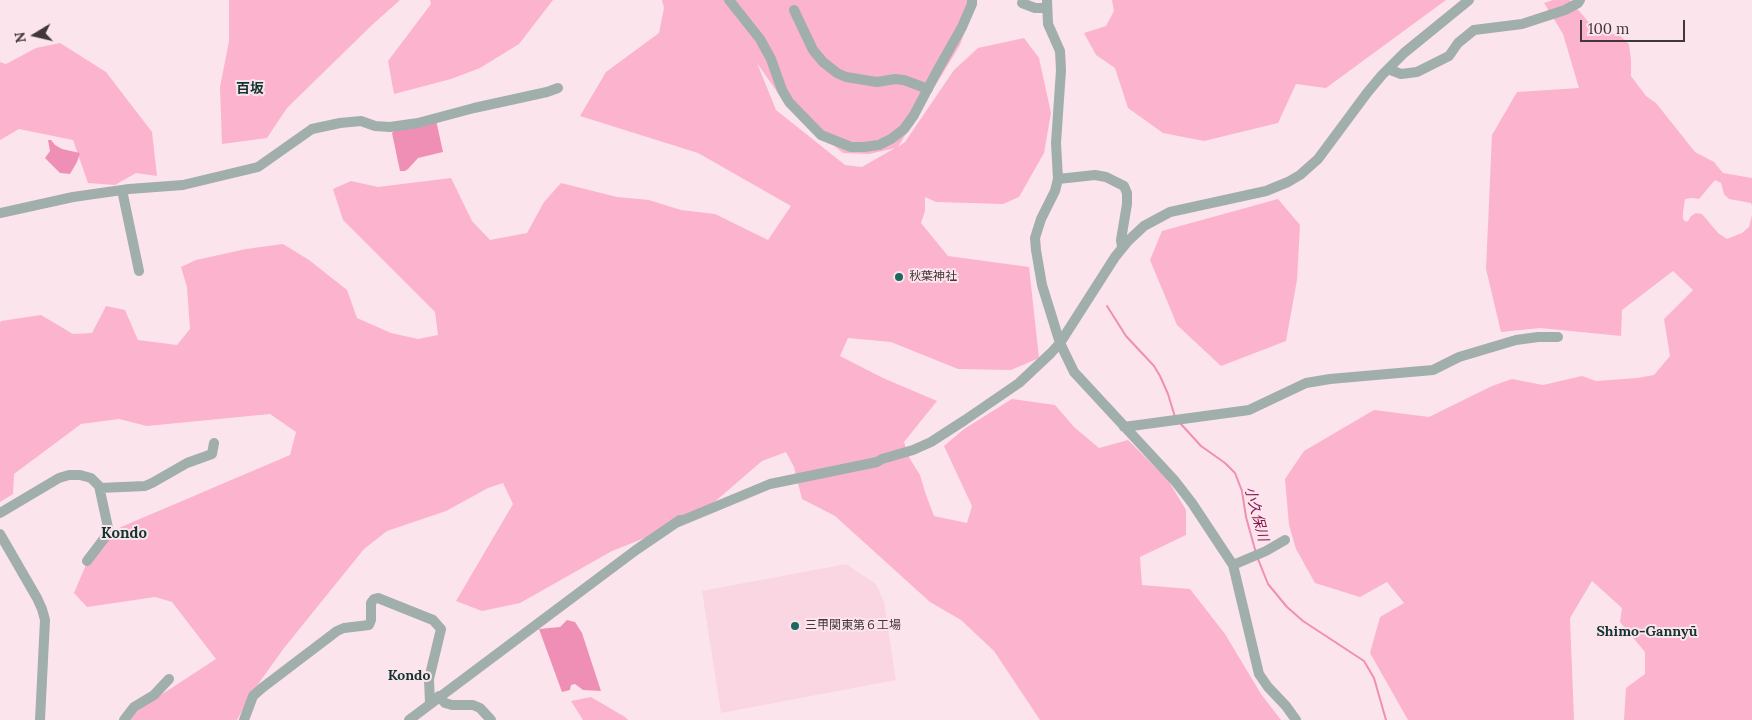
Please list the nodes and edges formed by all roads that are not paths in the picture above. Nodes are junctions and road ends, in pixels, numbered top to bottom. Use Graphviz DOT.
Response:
graph roads {
  1 [pos="729,0"];
  2 [pos="972,0"];
  3 [pos="1469,0"];
  4 [pos="1580,0"];
  5 [pos="1022,3"];
  6 [pos="1047,4"];
  7 [pos="794,10"];
  8 [pos="1388,69"];
  9 [pos="558,88"];
  10 [pos="928,89"];
  11 [pos="1058,179"];
  12 [pos="122,190"];
  13 [pos="0,213"];
  14 [pos="1122,247"];
  15 [pos="139,271"];
  16 [pos="1558,337"];
  17 [pos="1060,343"];
  18 [pos="1124,427"];
  19 [pos="214,443"];
  20 [pos="100,488"];
  21 [pos="0,513"];
  22 [pos="0,534"];
  23 [pos="1286,540"];
  24 [pos="87,560"];
  25 [pos="1233,565"];
  26 [pos="170,679"];
  27 [pos="435,700"];
  28 [pos="40,720"];
  29 [pos="124,720"];
  30 [pos="244,720"];
  31 [pos="409,720"];
  32 [pos="491,720"];
  33 [pos="1296,720"];
  1 -- 10 [label="street"];
  2 -- 10 [label="street"];
  3 -- 8 [label="street"];
  4 -- 8 [label="street"];
  5 -- 6 [label="street"];
  6 -- 11 [label="street"];
  7 -- 10 [label="street"];
  8 -- 14 [label="street"];
  9 -- 12 [label="street"];
  11 -- 14 [label="street"];
  11 -- 17 [label="street"];
  12 -- 13 [label="street"];
  12 -- 15 [label="street"];
  14 -- 17 [label="street"];
  16 -- 18 [label="street"];
  17 -- 18 [label="street"];
  17 -- 27 [label="street"];
  18 -- 25 [label="street"];
  19 -- 20 [label="street"];
  20 -- 21 [label="street"];
  20 -- 24 [label="street"];
  22 -- 28 [label="street"];
  23 -- 25 [label="street"];
  25 -- 33 [label="street"];
  26 -- 29 [label="street"];
  27 -- 30 [label="street"];
  27 -- 31 [label="street"];
  27 -- 32 [label="street"];
}
